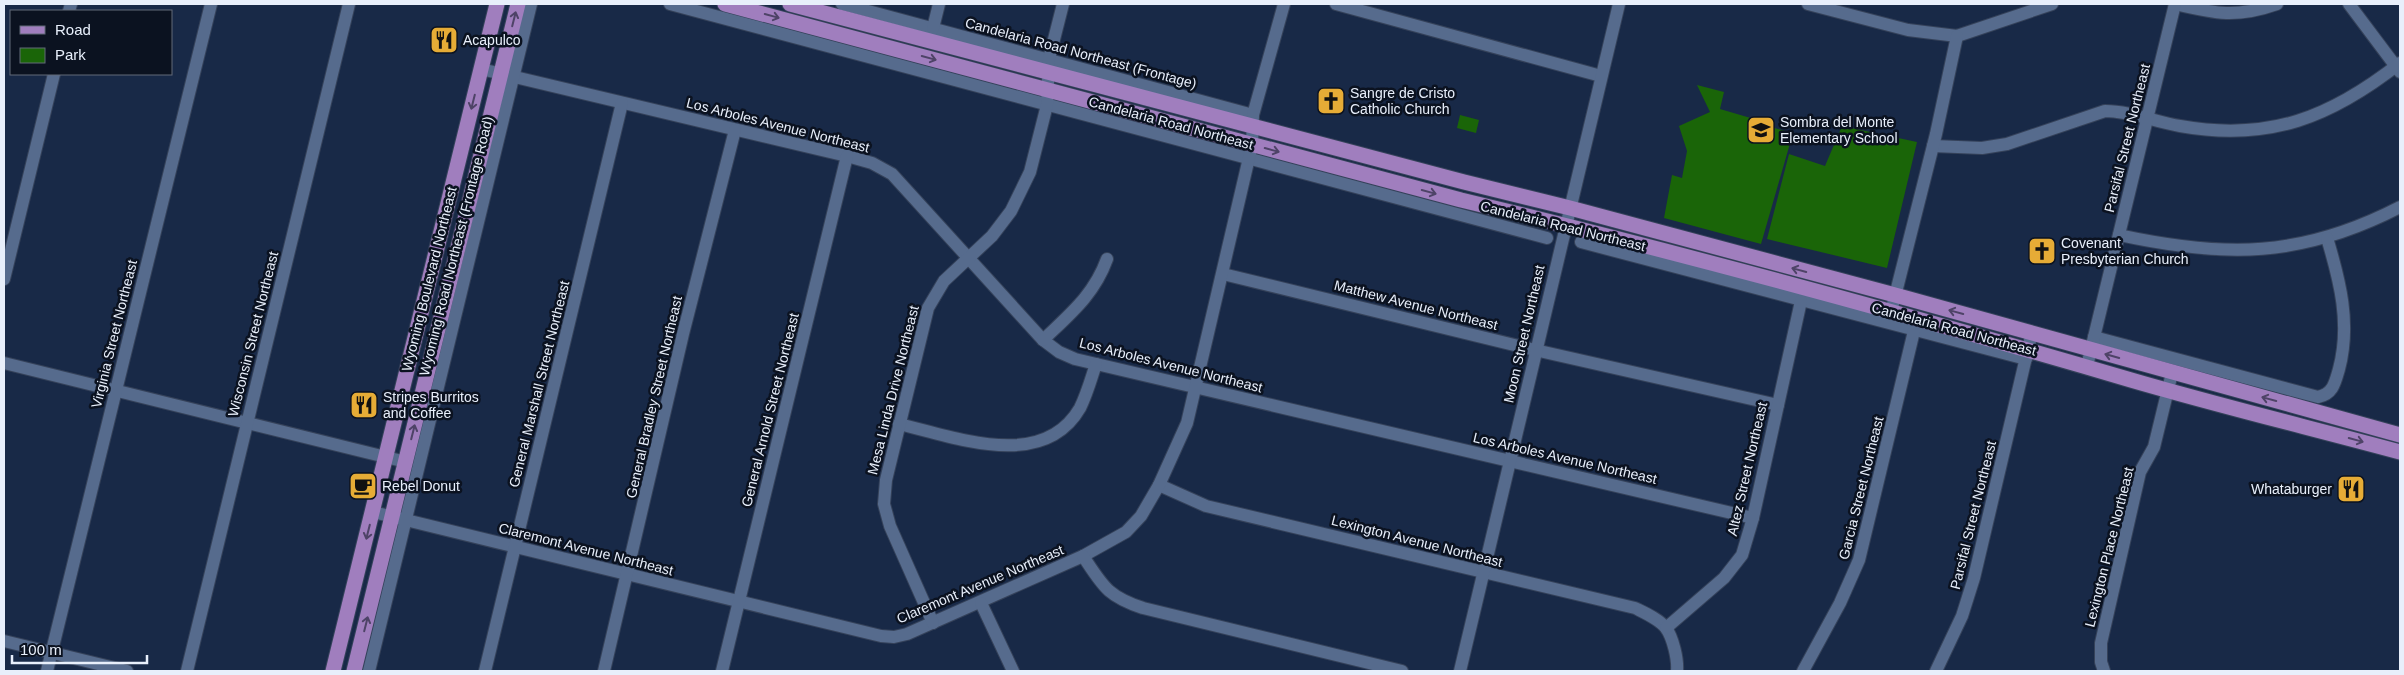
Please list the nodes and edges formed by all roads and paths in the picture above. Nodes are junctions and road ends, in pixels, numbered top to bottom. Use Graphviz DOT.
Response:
graph roads {
  1 [pos="211,4"];
  2 [pos="349,4"];
  3 [pos="497,4"];
  4 [pos="518,4"];
  5 [pos="531,4"];
  6 [pos="670,4"];
  7 [pos="725,4"];
  8 [pos="790,4"];
  9 [pos="842,4"];
  10 [pos="939,4"];
  11 [pos="1063,4"];
  12 [pos="1284,4"];
  13 [pos="1336,4"];
  14 [pos="1619,4"];
  15 [pos="1808,4"];
  16 [pos="2052,4"];
  17 [pos="2175,4"];
  18 [pos="2277,4"];
  19 [pos="2349,4"];
  20 [pos="752,7"];
  21 [pos="933,28"];
  22 [pos="1957,36"];
  23 [pos="1049,66"];
  24 [pos="2399,67"];
  25 [pos="481,69"];
  26 [pos="54,75"];
  27 [pos="506,75"];
  28 [pos="1601,76"];
  29 [pos="1047,97"];
  30 [pos="622,103"];
  31 [pos="2147,118"];
  32 [pos="1253,121"];
  33 [pos="735,130"];
  34 [pos="1933,146"];
  35 [pos="1250,152"];
  36 [pos="847,156"];
  37 [pos="2400,207"];
  38 [pos="1570,208"];
  39 [pos="1565,225"];
  40 [pos="2119,235"];
  41 [pos="1547,238"];
  42 [pos="2327,238"];
  43 [pos="1581,242"];
  44 [pos="969,257"];
  45 [pos="1107,259"];
  46 [pos="1223,274"];
  47 [pos="4,279"];
  48 [pos="1895,295"];
  49 [pos="1801,301"];
  50 [pos="1891,312"];
  51 [pos="1914,331"];
  52 [pos="2032,332"];
  53 [pos="1043,340"];
  54 [pos="2092,344"];
  55 [pos="1536,350"];
  56 [pos="2027,354"];
  57 [pos="4,363"];
  58 [pos="1096,364"];
  59 [pos="2086,366"];
  60 [pos="2172,373"];
  61 [pos="1196,388"];
  62 [pos="2168,389"];
  63 [pos="116,390"];
  64 [pos="1778,405"];
  65 [pos="247,423"];
  66 [pos="899,424"];
  67 [pos="2400,435"];
  68 [pos="2400,452"];
  69 [pos="386,458"];
  70 [pos="1510,460"];
  71 [pos="406,462"];
  72 [pos="1159,486"];
  73 [pos="373,512"];
  74 [pos="399,518"];
  75 [pos="1753,518"];
  76 [pos="515,547"];
  77 [pos="1083,556"];
  78 [pos="1483,573"];
  79 [pos="628,575"];
  80 [pos="739,602"];
  81 [pos="981,603"];
  82 [pos="933,623"];
  83 [pos="1666,628"];
  84 [pos="4,641"];
  85 [pos="52,653"];
  86 [pos="47,671"];
  87 [pos="127,671"];
  88 [pos="187,671"];
  89 [pos="333,671"];
  90 [pos="354,671"];
  91 [pos="369,671"];
  92 [pos="485,671"];
  93 [pos="604,671"];
  94 [pos="722,671"];
  95 [pos="1013,671"];
  96 [pos="1402,671"];
  97 [pos="1460,671"];
  98 [pos="1677,671"];
  99 [pos="1803,671"];
  100 [pos="1936,671"];
  101 [pos="2104,671"];
  1 -- 63 [label="street, Virginia Street Northeast"];
  2 -- 65 [label="street, Wisconsin Street Northeast"];
  3 -- 25 [label="main road, Wyoming Boulevard Northeast"];
  27 -- 4 [label="main road, Wyoming Boulevard Northeast, one-way"];
  5 -- 27 [label="street, Wyoming Road Northeast (Frontage Road)"];
  6 -- 29 [label="street"];
  7 -- 20 [label="main road, Candelaria Road Northeast"];
  8 -- 23 [label="main road, Candelaria Road Northeast"];
  9 -- 21 [label="street, Candelaria Road Northeast (Frontage)"];
  10 -- 21 [label="street"];
  11 -- 23 [label="street, Mesa Linda Drive Northeast"];
  12 -- 32 [label="street"];
  13 -- 28 [label="street"];
  14 -- 28 [label="street, Moon Street Northeast"];
  15 -- 22 [label="street"];
  16 -- 22 [label="street"];
  17 -- 18 [label="street"];
  17 -- 31 [label="street, Parsifal Street Northeast"];
  19 -- 24 [label="street"];
  20 -- 29 [label="main road, Candelaria Road Northeast, one-way"];
  21 -- 23 [label="street, Candelaria Road Northeast (Frontage)"];
  22 -- 34 [label="street"];
  23 -- 29 [label="street, Mesa Linda Drive Northeast"];
  23 -- 32 [label="main road, Candelaria Road Northeast"];
  24 -- 31 [label="street"];
  25 -- 27 [label="street, Los Arboles Avenue Northeast"];
  25 -- 69 [label="main road, Wyoming Boulevard Northeast, one-way"];
  26 -- 47 [label="street"];
  27 -- 30 [label="street, Los Arboles Avenue Northeast"];
  71 -- 27 [label="main road, Wyoming Boulevard Northeast, one-way"];
  27 -- 74 [label="street, Wyoming Road Northeast (Frontage Road)"];
  28 -- 38 [label="street, Moon Street Northeast"];
  29 -- 35 [label="main road, Candelaria Road Northeast"];
  29 -- 44 [label="street, Mesa Linda Drive Northeast"];
  30 -- 33 [label="street, Los Arboles Avenue Northeast"];
  30 -- 76 [label="street, General Marshall Street Northeast"];
  31 -- 34 [label="street"];
  31 -- 40 [label="street, Parsifal Street Northeast"];
  32 -- 35 [label="street"];
  32 -- 38 [label="main road, Candelaria Road Northeast"];
  33 -- 36 [label="street, Los Arboles Avenue Northeast"];
  33 -- 79 [label="street, General Bradley Street Northeast"];
  34 -- 48 [label="street"];
  35 -- 39 [label="main road, Candelaria Road Northeast, one-way"];
  35 -- 41 [label="street"];
  35 -- 46 [label="street"];
  36 -- 44 [label="street, Los Arboles Avenue Northeast"];
  36 -- 80 [label="street, General Arnold Street Northeast"];
  37 -- 42 [label="street"];
  38 -- 39 [label="street, Moon Street Northeast"];
  48 -- 38 [label="main road, Candelaria Road Northeast, one-way"];
  39 -- 50 [label="main road, Candelaria Road Northeast"];
  39 -- 55 [label="street, Moon Street Northeast"];
  40 -- 42 [label="street"];
  40 -- 54 [label="street, Parsifal Street Northeast"];
  42 -- 54 [label="street"];
  43 -- 49 [label="street"];
  44 -- 53 [label="street, Los Arboles Avenue Northeast"];
  44 -- 66 [label="street, Mesa Linda Drive Northeast"];
  45 -- 53 [label="street"];
  46 -- 55 [label="street, Matthew Avenue Northeast"];
  46 -- 61 [label="street"];
  48 -- 50 [label="street"];
  52 -- 48 [label="main road, Candelaria Road Northeast, one-way"];
  49 -- 51 [label="street"];
  49 -- 64 [label="street, Altez Street Northeast"];
  50 -- 56 [label="main road, Candelaria Road Northeast"];
  51 -- 56 [label="street"];
  51 -- 99 [label="street, Garcia Street Northeast"];
  52 -- 54 [label="main road, Candelaria Road Northeast"];
  52 -- 56 [label="street, Parsifal Street Northeast"];
  53 -- 58 [label="street, Los Arboles Avenue Northeast"];
  54 -- 59 [label="street, Parsifal Street Northeast"];
  60 -- 54 [label="main road, Candelaria Road Northeast, one-way"];
  55 -- 64 [label="street, Matthew Avenue Northeast"];
  55 -- 70 [label="street, Moon Street Northeast"];
  56 -- 59 [label="main road, Candelaria Road Northeast"];
  56 -- 100 [label="street, Parsifal Street Northeast"];
  57 -- 63 [label="street"];
  58 -- 61 [label="street, Los Arboles Avenue Northeast"];
  58 -- 66 [label="street"];
  59 -- 62 [label="main road, Candelaria Road Northeast"];
  60 -- 62 [label="street, Lexington Place Northeast"];
  67 -- 60 [label="main road, Candelaria Road Northeast, one-way"];
  61 -- 70 [label="street, Los Arboles Avenue Northeast"];
  61 -- 72 [label="street"];
  62 -- 68 [label="main road, Candelaria Road Northeast, one-way"];
  62 -- 101 [label="street, Lexington Place Northeast"];
  63 -- 65 [label="street"];
  63 -- 85 [label="street, Virginia Street Northeast"];
  64 -- 75 [label="street, Altez Street Northeast"];
  65 -- 69 [label="street"];
  65 -- 88 [label="street, Wisconsin Street Northeast"];
  66 -- 82 [label="street, Mesa Linda Drive Northeast"];
  69 -- 71 [label="street"];
  69 -- 73 [label="main road, Wyoming Boulevard Northeast"];
  70 -- 75 [label="street, Los Arboles Avenue Northeast"];
  70 -- 78 [label="street, Moon Street Northeast"];
  71 -- 74 [label="main road, Wyoming Boulevard Northeast"];
  72 -- 77 [label="street"];
  72 -- 78 [label="street, Lexington Avenue Northeast"];
  73 -- 74 [label="street, Claremont Avenue Northeast"];
  73 -- 89 [label="main road, Wyoming Boulevard Northeast, one-way"];
  74 -- 76 [label="street, Claremont Avenue Northeast"];
  90 -- 74 [label="main road, Wyoming Boulevard Northeast, one-way"];
  74 -- 91 [label="street, Wyoming Road Northeast (Frontage Road)"];
  75 -- 83 [label="street, Altez Street Northeast"];
  76 -- 79 [label="street, Claremont Avenue Northeast"];
  76 -- 92 [label="street, General Marshall Street Northeast"];
  77 -- 81 [label="street, Claremont Avenue Northeast"];
  77 -- 96 [label="street, Claremont Avenue Northeast"];
  78 -- 83 [label="street, Lexington Avenue Northeast"];
  78 -- 97 [label="street, Moon Street Northeast"];
  79 -- 80 [label="street, Claremont Avenue Northeast"];
  79 -- 93 [label="street, General Bradley Street Northeast"];
  80 -- 82 [label="street, Claremont Avenue Northeast"];
  80 -- 94 [label="street, General Arnold Street Northeast"];
  81 -- 82 [label="street, Claremont Avenue Northeast"];
  81 -- 95 [label="street"];
  83 -- 98 [label="street"];
  84 -- 85 [label="street"];
  85 -- 86 [label="street, Virginia Street Northeast"];
  85 -- 87 [label="street"];
}
